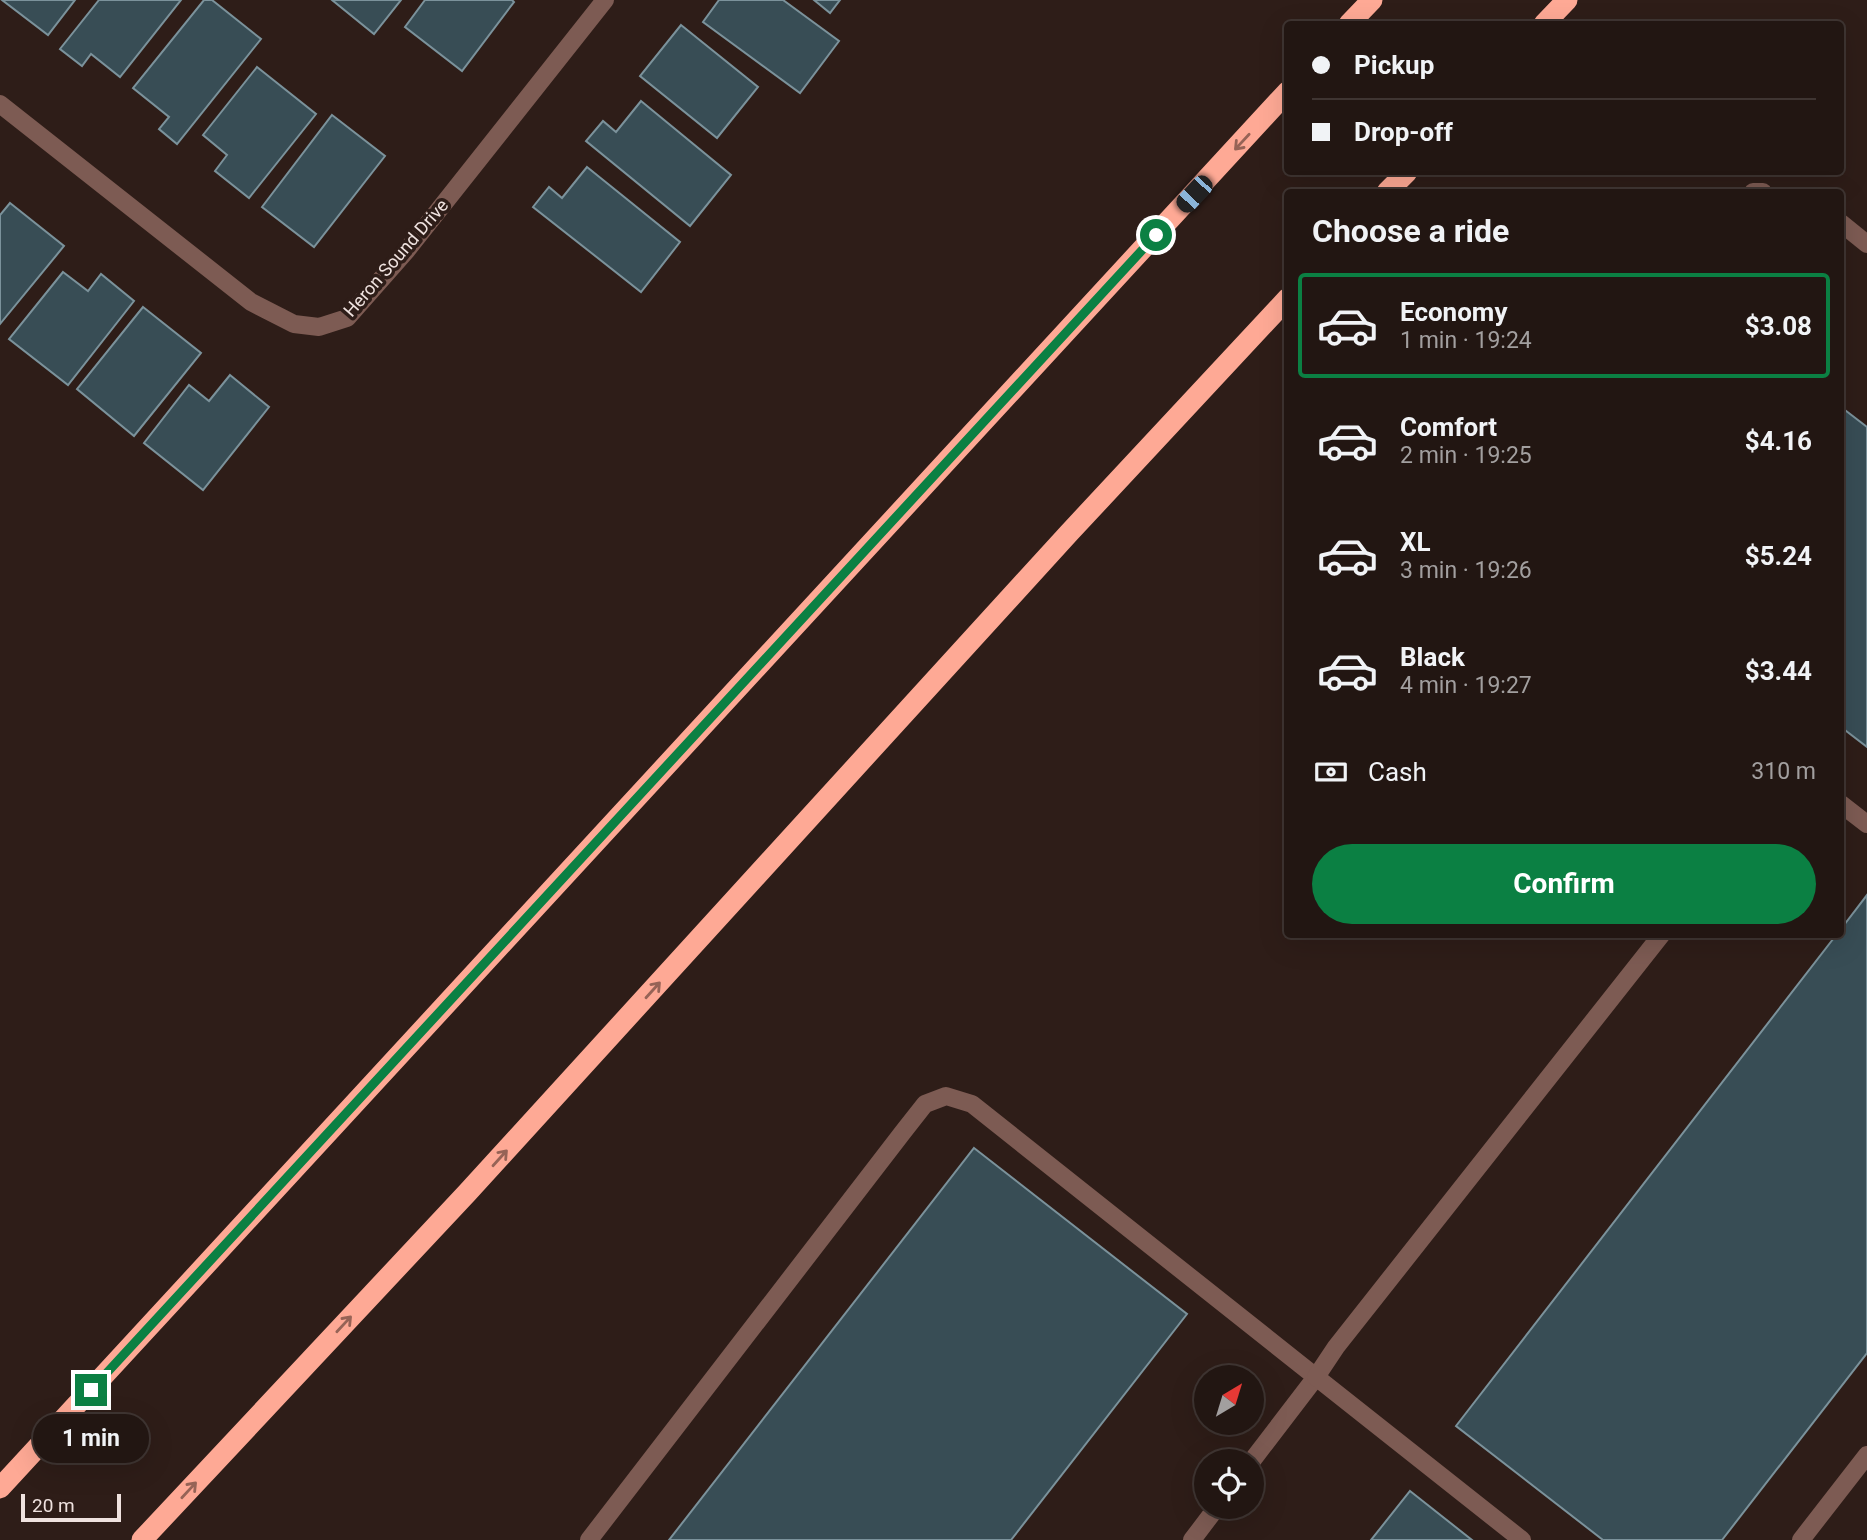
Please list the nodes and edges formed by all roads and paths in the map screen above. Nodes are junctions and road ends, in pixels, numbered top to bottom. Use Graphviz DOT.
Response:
graph roads {
  1 [pos="605,0"];
  2 [pos="1372,0"];
  3 [pos="1567,0"];
  4 [pos="1352,21"];
  5 [pos="1547,21"];
  6 [pos="1284,95"];
  7 [pos="0,104"];
  8 [pos="1404,175"];
  9 [pos="1390,189"];
  10 [pos="1844,225"];
  11 [pos="1867,244"];
  12 [pos="1284,302"];
  13 [pos="1844,806"];
  14 [pos="1867,824"];
  15 [pos="1659,938"];
  16 [pos="1316,1377"];
  17 [pos="1261,1449"];
  18 [pos="1867,1455"];
  19 [pos="0,1488"];
  20 [pos="1208,1519"];
  21 [pos="142,1540"];
  22 [pos="589,1540"];
  23 [pos="1192,1540"];
  24 [pos="1522,1540"];
  25 [pos="1801,1540"];
  1 -- 7 [label="street, Heron Sound Drive"];
  2 -- 4 [label="highway"];
  3 -- 5 [label="highway"];
  6 -- 19 [label="highway, one-way"];
  8 -- 9 [label="highway"];
  10 -- 11 [label="street"];
  21 -- 12 [label="highway, one-way"];
  13 -- 14 [label="street"];
  15 -- 16 [label="street"];
  16 -- 17 [label="street"];
  16 -- 22 [label="street"];
  16 -- 24 [label="street"];
  18 -- 25 [label="street"];
  20 -- 23 [label="street"];
}
